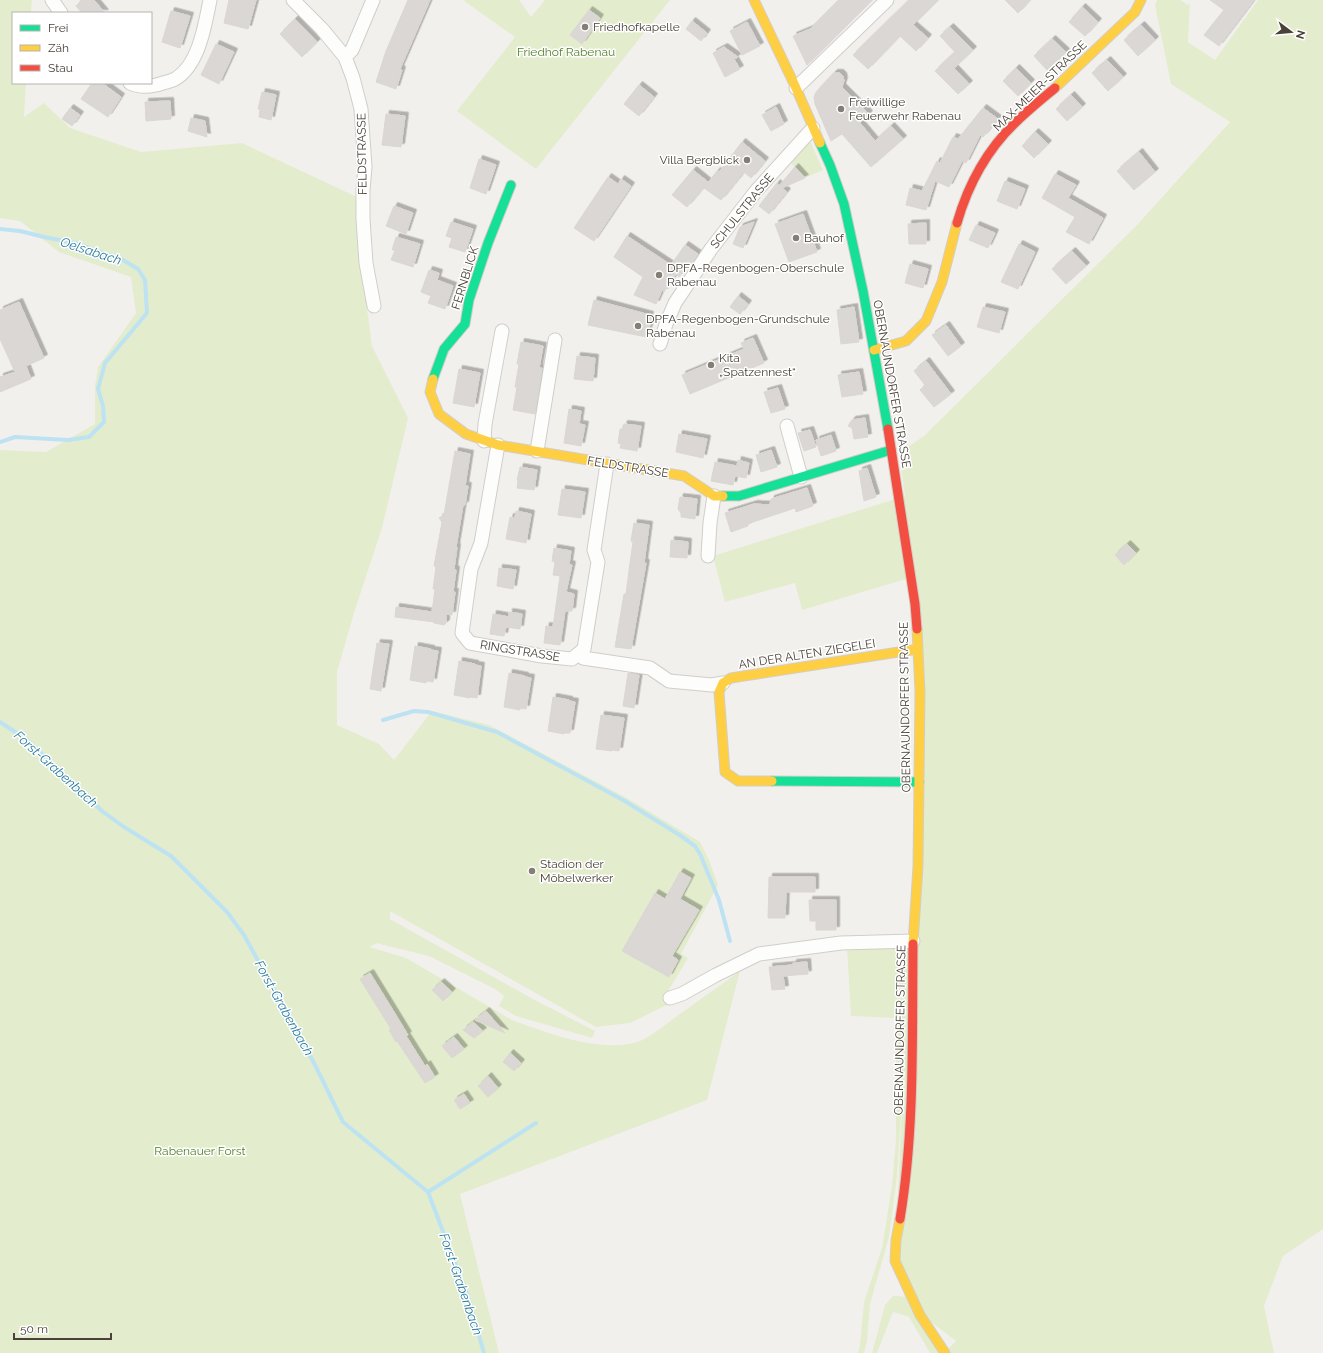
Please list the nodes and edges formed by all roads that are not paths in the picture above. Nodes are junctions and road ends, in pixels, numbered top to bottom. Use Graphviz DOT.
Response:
graph roads {
  1 [pos="52,0"];
  2 [pos="210,0"];
  3 [pos="293,0"];
  4 [pos="373,0"];
  5 [pos="754,0"];
  6 [pos="887,0"];
  7 [pos="1141,0"];
  8 [pos="60,12"];
  9 [pos="345,57"];
  10 [pos="132,84"];
  11 [pos="796,88"];
  12 [pos="813,128"];
  13 [pos="511,186"];
  14 [pos="374,306"];
  15 [pos="502,331"];
  16 [pos="555,340"];
  17 [pos="660,344"];
  18 [pos="874,350"];
  19 [pos="434,373"];
  20 [pos="787,426"];
  21 [pos="484,441"];
  22 [pos="498,445"];
  23 [pos="891,450"];
  24 [pos="537,452"];
  25 [pos="607,464"];
  26 [pos="801,477"];
  27 [pos="714,496"];
  28 [pos="708,556"];
  29 [pos="918,649"];
  30 [pos="583,658"];
  31 [pos="723,682"];
  32 [pos="919,782"];
  33 [pos="914,941"];
  34 [pos="670,998"];
  35 [pos="945,1353"];
  1 -- 8 [label="street"];
  2 -- 10 [label="street"];
  3 -- 9 [label="street, FELDSTRASSE"];
  4 -- 9 [label="street"];
  5 -- 11 [label="street, OBERNAUNDORFER STRASSE"];
  6 -- 11 [label="street"];
  7 -- 18 [label="street, MAX-MEIER-STRASSE"];
  9 -- 14 [label="street, FELDSTRASSE"];
  11 -- 12 [label="street, OBERNAUNDORFER STRASSE"];
  12 -- 17 [label="street, SCHULSTRASSE"];
  12 -- 18 [label="street, OBERNAUNDORFER STRASSE"];
  13 -- 19 [label="street, FERNBLICK"];
  15 -- 21 [label="street"];
  16 -- 24 [label="street"];
  18 -- 23 [label="street, OBERNAUNDORFER STRASSE"];
  19 -- 21 [label="street, FELDSTRASSE"];
  20 -- 26 [label="street"];
  21 -- 22 [label="street, FELDSTRASSE"];
  22 -- 24 [label="street, FELDSTRASSE"];
  22 -- 25 [label="street, RINGSTRASSE"];
  23 -- 26 [label="street"];
  23 -- 29 [label="street, OBERNAUNDORFER STRASSE"];
  24 -- 25 [label="street, FELDSTRASSE"];
  25 -- 27 [label="street, FELDSTRASSE"];
  26 -- 27 [label="street"];
  27 -- 28 [label="street"];
  29 -- 31 [label="street, AN DER ALTEN ZIEGELEI"];
  29 -- 32 [label="street, OBERNAUNDORFER STRASSE"];
  30 -- 31 [label="street"];
  31 -- 32 [label="street"];
  32 -- 33 [label="street, OBERNAUNDORFER STRASSE"];
  33 -- 34 [label="street"];
  33 -- 35 [label="street, OBERNAUNDORFER STRASSE"];
}
